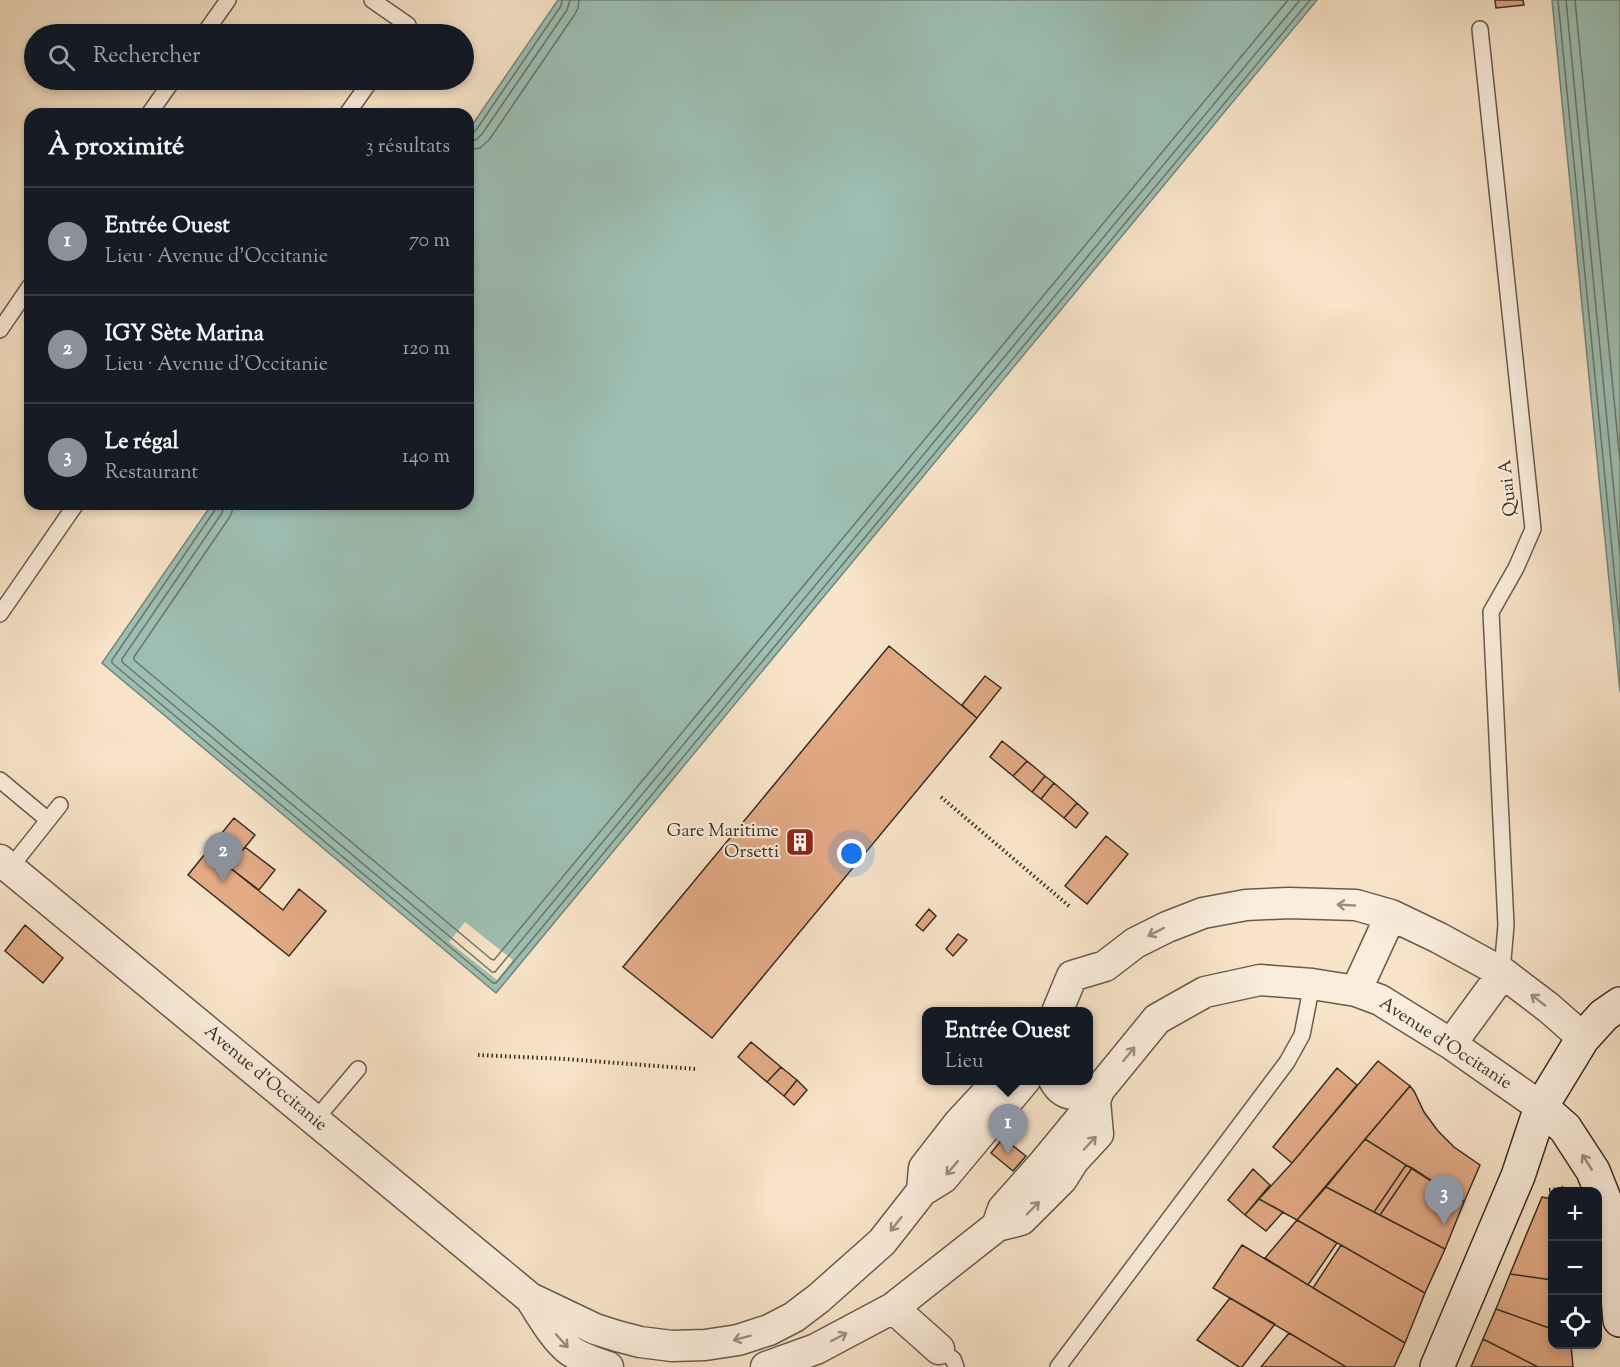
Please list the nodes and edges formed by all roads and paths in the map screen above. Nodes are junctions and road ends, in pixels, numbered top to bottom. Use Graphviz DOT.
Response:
graph roads {
  1 [pos="228,0"];
  2 [pos="372,0"];
  3 [pos="211,24"];
  4 [pos="407,24"];
  5 [pos="1480,29"];
  6 [pos="166,90"];
  7 [pos="363,90"];
  8 [pos="153,108"];
  9 [pos="351,108"];
  10 [pos="24,295"];
  11 [pos="0,330"];
  12 [pos="72,510"];
  13 [pos="0,614"];
  14 [pos="0,780"];
  15 [pos="941,797"];
  16 [pos="60,805"];
  17 [pos="48,820"];
  18 [pos="5,864"];
  19 [pos="1069,906"];
  20 [pos="1391,915"];
  21 [pos="1503,972"];
  22 [pos="1312,984"];
  23 [pos="1356,991"];
  24 [pos="1620,1004"];
  25 [pos="1059,1007"];
  26 [pos="1582,1038"];
  27 [pos="1451,1044"];
  28 [pos="478,1055"];
  29 [pos="358,1069"];
  30 [pos="696,1069"];
  31 [pos="994,1085"];
  32 [pos="1021,1085"];
  33 [pos="1057,1085"];
  34 [pos="1097,1096"];
  35 [pos="1542,1107"];
  36 [pos="315,1120"];
  37 [pos="922,1191"];
  38 [pos="530,1298"];
  39 [pos="894,1308"];
  40 [pos="1620,1320"];
  41 [pos="947,1358"];
  42 [pos="608,1367"];
  43 [pos="766,1367"];
  44 [pos="1058,1367"];
  45 [pos="1437,1367"];
  1 -- 3 [label="lane"];
  2 -- 4 [label="lane"];
  5 -- 21 [label="lane, Quai A"];
  6 -- 8 [label="lane"];
  7 -- 9 [label="lane"];
  10 -- 11 [label="lane"];
  12 -- 13 [label="lane"];
  14 -- 17 [label="lane"];
  15 -- 19 [label="path"];
  16 -- 17 [label="lane"];
  17 -- 18 [label="lane"];
  18 -- 36 [label="street, Avenue d'Occitanie"];
  20 -- 21 [label="street"];
  20 -- 23 [label="street"];
  20 -- 25 [label="street, one-way"];
  26 -- 21 [label="street, one-way"];
  21 -- 27 [label="street"];
  22 -- 23 [label="street, Avenue d'Occitanie"];
  34 -- 22 [label="street, Avenue d'Occitanie, one-way"];
  22 -- 44 [label="lane"];
  23 -- 27 [label="street, Avenue d'Occitanie"];
  24 -- 26 [label="main road"];
  26 -- 35 [label="main road"];
  27 -- 35 [label="street, Avenue d'Occitanie"];
  28 -- 30 [label="path"];
  29 -- 36 [label="lane"];
  31 -- 37 [label="street, Avenue d'Occitanie"];
  32 -- 37 [label="street, Avenue d'Occitanie, one-way"];
  33 -- 34 [label="street"];
  39 -- 34 [label="street, one-way"];
  40 -- 35 [label="main road, one-way"];
  35 -- 45 [label="main road"];
  36 -- 38 [label="street, Avenue d'Occitanie"];
  37 -- 38 [label="street, Avenue d'Occitanie, one-way"];
  38 -- 42 [label="street, Avenue d'Occitanie, one-way"];
  39 -- 41 [label="street"];
  43 -- 39 [label="street, one-way"];
}
